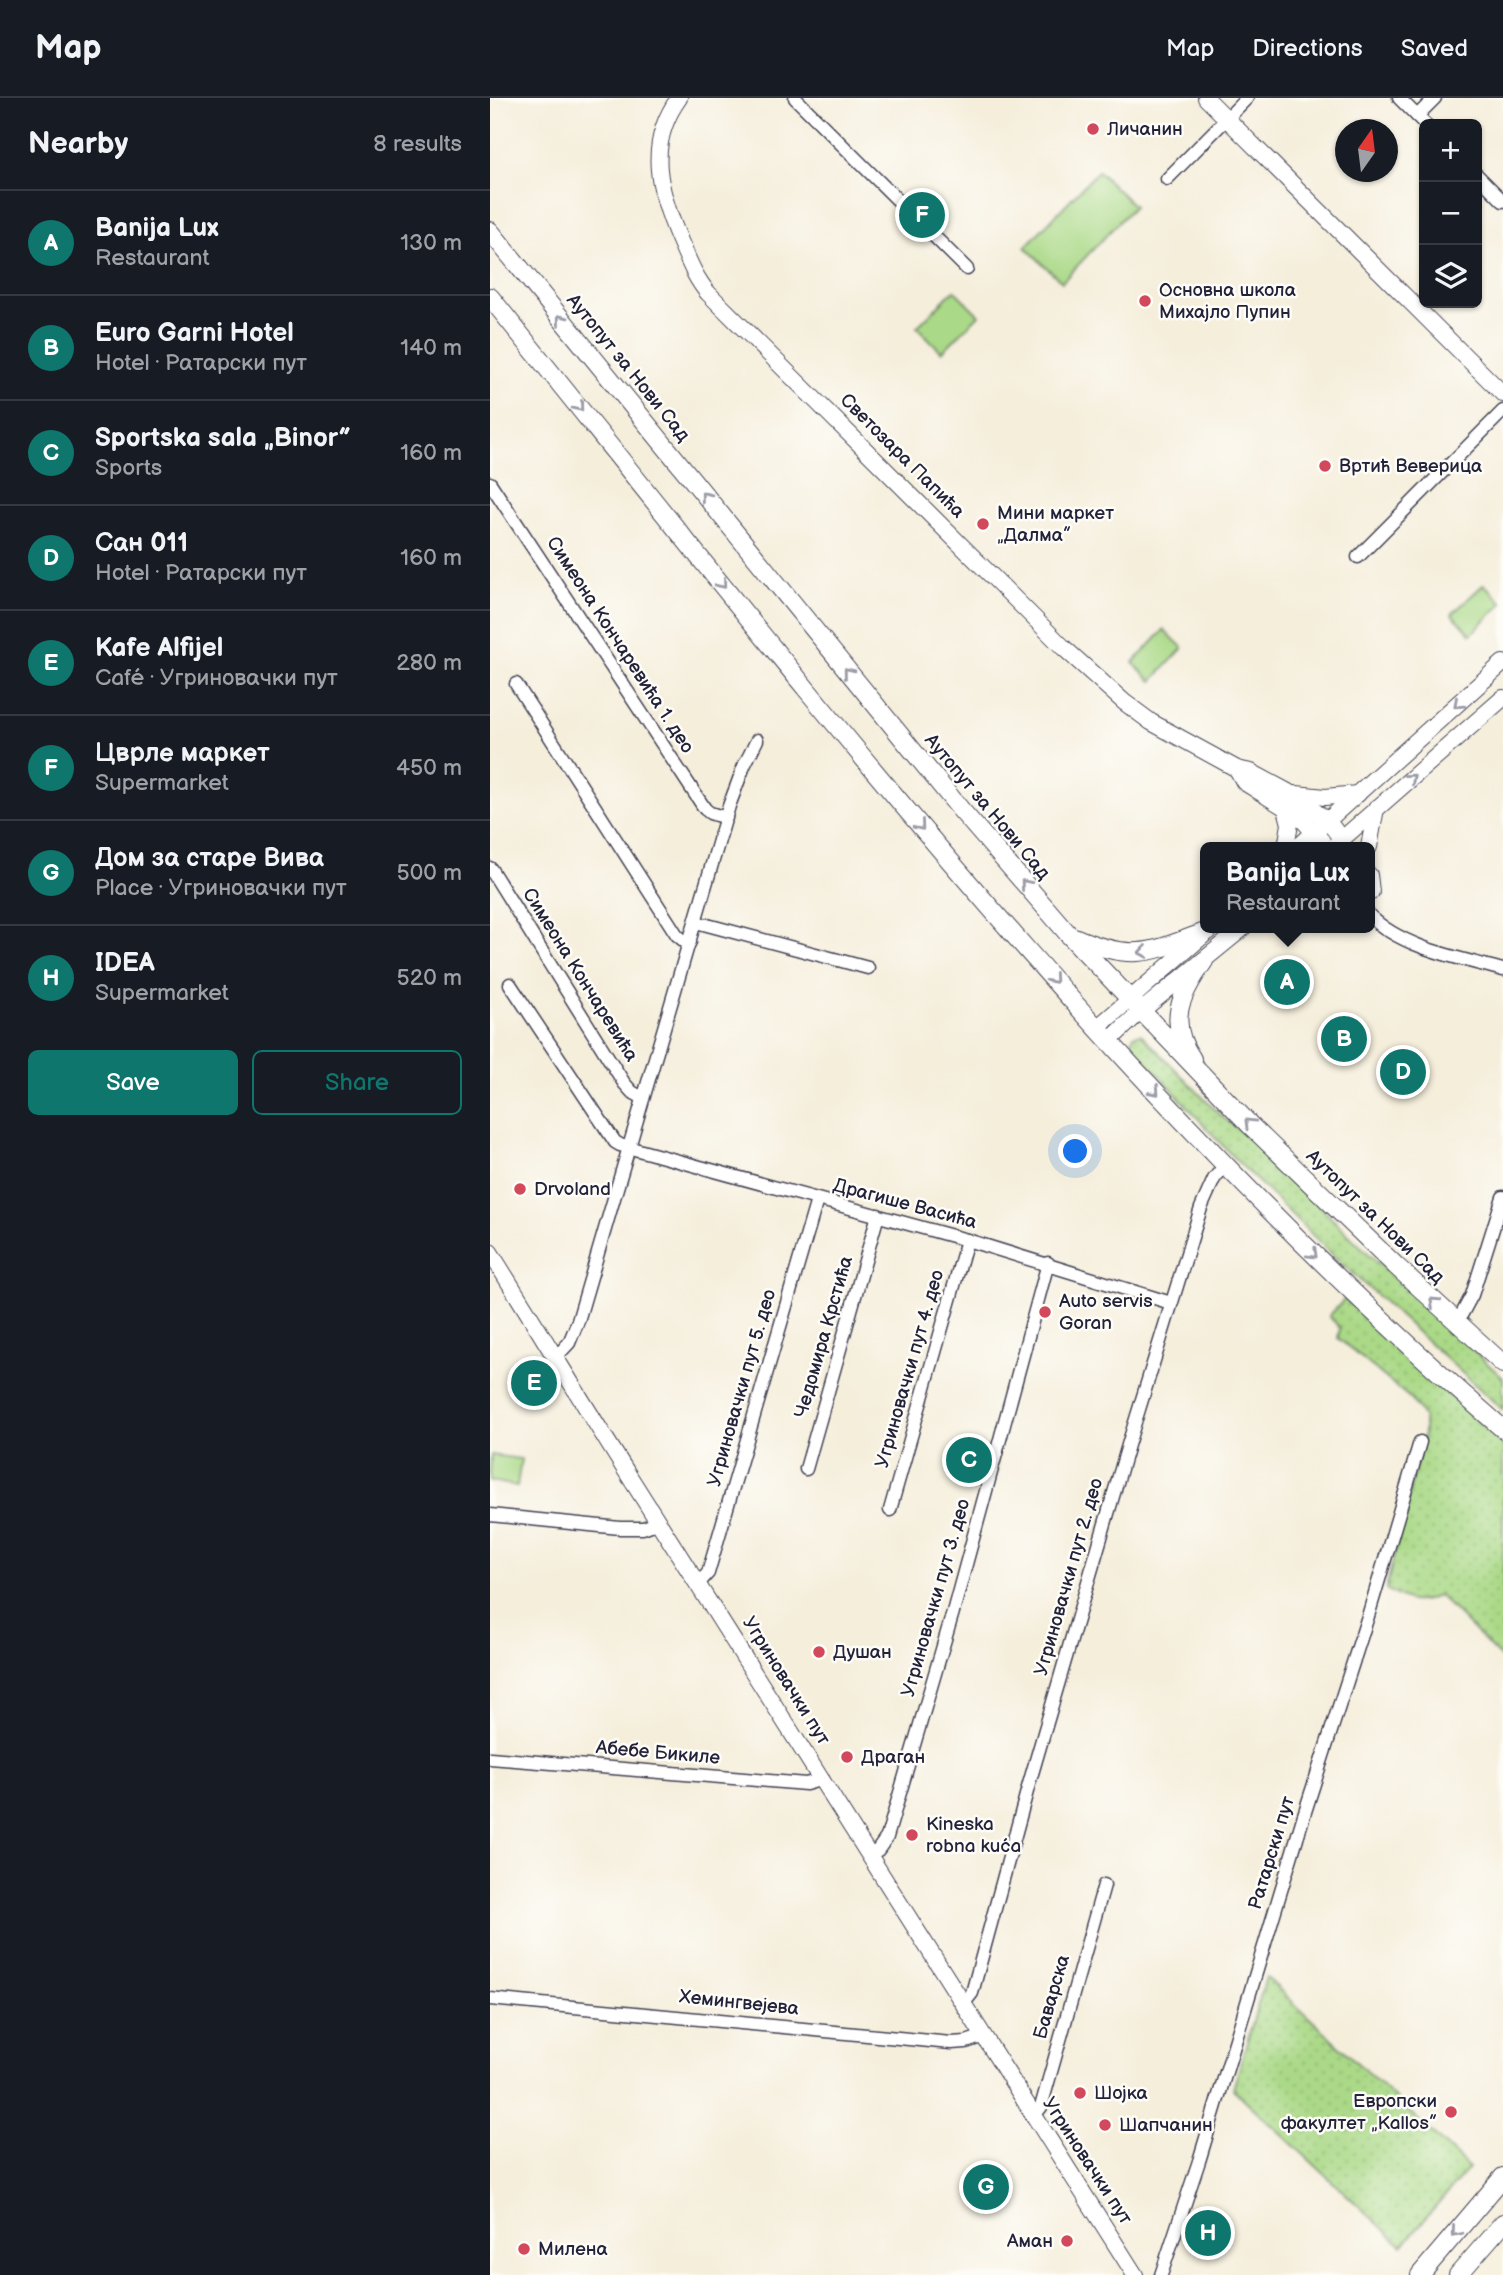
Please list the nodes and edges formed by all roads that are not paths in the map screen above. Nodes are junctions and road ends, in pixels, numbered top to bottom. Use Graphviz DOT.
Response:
graph roads {
  1 [pos="679,98"];
  2 [pos="795,98"];
  3 [pos="1206,98"];
  4 [pos="1247,98"];
  5 [pos="1399,98"];
  6 [pos="1435,98"];
  7 [pos="1227,119"];
  8 [pos="1420,119"];
  9 [pos="1422,119"];
  10 [pos="1167,179"];
  11 [pos="1482,180"];
  12 [pos="1503,201"];
  13 [pos="490,231"];
  14 [pos="967,269"];
  15 [pos="490,297"];
  16 [pos="1503,394"];
  17 [pos="1503,411"];
  18 [pos="490,483"];
  19 [pos="1358,557"];
  20 [pos="1503,663"];
  21 [pos="516,684"];
  22 [pos="1503,698"];
  23 [pos="757,740"];
  24 [pos="1358,794"];
  25 [pos="1287,799"];
  26 [pos="1376,808"];
  27 [pos="726,818"];
  28 [pos="1322,827"];
  29 [pos="1287,842"];
  30 [pos="1304,842"];
  31 [pos="1332,842"];
  32 [pos="1337,842"];
  33 [pos="1370,842"];
  34 [pos="490,867"];
  35 [pos="1375,920"];
  36 [pos="696,922"];
  37 [pos="1200,933"];
  38 [pos="1206,933"];
  39 [pos="1237,933"];
  40 [pos="1070,936"];
  41 [pos="690,942"];
  42 [pos="1204,961"];
  43 [pos="869,968"];
  44 [pos="1503,970"];
  45 [pos="510,984"];
  46 [pos="1135,1005"];
  47 [pos="1103,1035"];
  48 [pos="1208,1082"];
  49 [pos="643,1098"];
  50 [pos="627,1149"];
  51 [pos="1224,1166"];
  52 [pos="1503,1197"];
  53 [pos="817,1200"];
  54 [pos="878,1215"];
  55 [pos="1501,1215"];
  56 [pos="967,1240"];
  57 [pos="491,1257"];
  58 [pos="1048,1263"];
  59 [pos="1171,1303"];
  60 [pos="1457,1324"];
  61 [pos="556,1357"];
  62 [pos="1503,1364"];
  63 [pos="1503,1429"];
  64 [pos="1420,1442"];
  65 [pos="806,1469"];
  66 [pos="890,1510"];
  67 [pos="490,1514"];
  68 [pos="659,1522"];
  69 [pos="699,1583"];
  70 [pos="490,1758"];
  71 [pos="823,1779"];
  72 [pos="870,1855"];
  73 [pos="1104,1885"];
  74 [pos="490,1998"];
  75 [pos="964,2003"];
  76 [pos="984,2036"];
  77 [pos="1033,2117"];
  78 [pos="1503,2177"];
  79 [pos="1503,2223"];
  80 [pos="1463,2272"];
  81 [pos="1135,2275"];
  82 [pos="1161,2275"];
  83 [pos="1420,2275"];
  1 -- 25 [label="street, Светозара Папића"];
  2 -- 14 [label="street"];
  3 -- 7 [label="street"];
  4 -- 7 [label="street"];
  5 -- 8 [label="street"];
  6 -- 9 [label="street"];
  7 -- 10 [label="street"];
  7 -- 16 [label="street"];
  11 -- 12 [label="street"];
  40 -- 13 [label="main road, Аутопут за Нови Сад, one-way"];
  15 -- 47 [label="main road, one-way"];
  17 -- 19 [label="street"];
  18 -- 27 [label="street, Симеона Кончаревића 1. део"];
  20 -- 24 [label="street, one-way"];
  21 -- 41 [label="street"];
  26 -- 22 [label="street, one-way"];
  23 -- 27 [label="street"];
  24 -- 25 [label="street"];
  24 -- 28 [label="street"];
  25 -- 28 [label="street, Светозара Папића"];
  25 -- 29 [label="street"];
  26 -- 32 [label="street"];
  26 -- 33 [label="street"];
  27 -- 36 [label="street"];
  28 -- 30 [label="street"];
  28 -- 31 [label="street, Светозара Папића"];
  34 -- 49 [label="street, Симеона Кончаревића"];
  35 -- 44 [label="street"];
  36 -- 41 [label="street"];
  36 -- 43 [label="street"];
  37 -- 40 [label="main road, one-way"];
  38 -- 46 [label="street"];
  39 -- 42 [label="street"];
  40 -- 46 [label="main road, Аутопут за Нови Сад"];
  41 -- 49 [label="street"];
  42 -- 46 [label="street"];
  42 -- 48 [label="main road"];
  45 -- 50 [label="street"];
  46 -- 47 [label="street"];
  46 -- 48 [label="main road, Аутопут за Нови Сад"];
  47 -- 51 [label="main road, one-way"];
  60 -- 48 [label="main road, Аутопут за Нови Сад, one-way"];
  49 -- 50 [label="street"];
  50 -- 53 [label="street, Драгише Васића"];
  50 -- 61 [label="street"];
  51 -- 59 [label="street, Угриновачки пут 2. део"];
  51 -- 63 [label="main road, one-way"];
  52 -- 55 [label="street"];
  53 -- 54 [label="street, Драгише Васића"];
  53 -- 69 [label="street, Угриновачки пут 5. део"];
  54 -- 56 [label="street, Драгише Васића"];
  54 -- 65 [label="street, Чедомира Крстића"];
  55 -- 60 [label="street"];
  56 -- 58 [label="street, Драгише Васића"];
  56 -- 66 [label="street, Угриновачки пут 4. део"];
  57 -- 61 [label="street, Угриновачки пут"];
  58 -- 59 [label="street, Драгише Васића"];
  58 -- 72 [label="street, Угриновачки пут 3. део"];
  59 -- 75 [label="street, Угриновачки пут 2. део"];
  60 -- 62 [label="main road, Аутопут за Нови Сад"];
  61 -- 68 [label="street, Угриновачки пут"];
  64 -- 82 [label="street, Ратарски пут"];
  67 -- 68 [label="street"];
  68 -- 69 [label="street, Угриновачки пут"];
  69 -- 71 [label="street, Угриновачки пут"];
  70 -- 71 [label="street, Абебе Бикиле"];
  71 -- 72 [label="street, Угриновачки пут"];
  72 -- 75 [label="street, Угриновачки пут"];
  73 -- 77 [label="street, Баварска"];
  74 -- 76 [label="street, Хемингвејева"];
  75 -- 76 [label="street, Угриновачки пут"];
  76 -- 77 [label="street, Угриновачки пут"];
  77 -- 81 [label="street, Угриновачки пут"];
  78 -- 83 [label="main road, one-way"];
  79 -- 80 [label="main road"];
}
